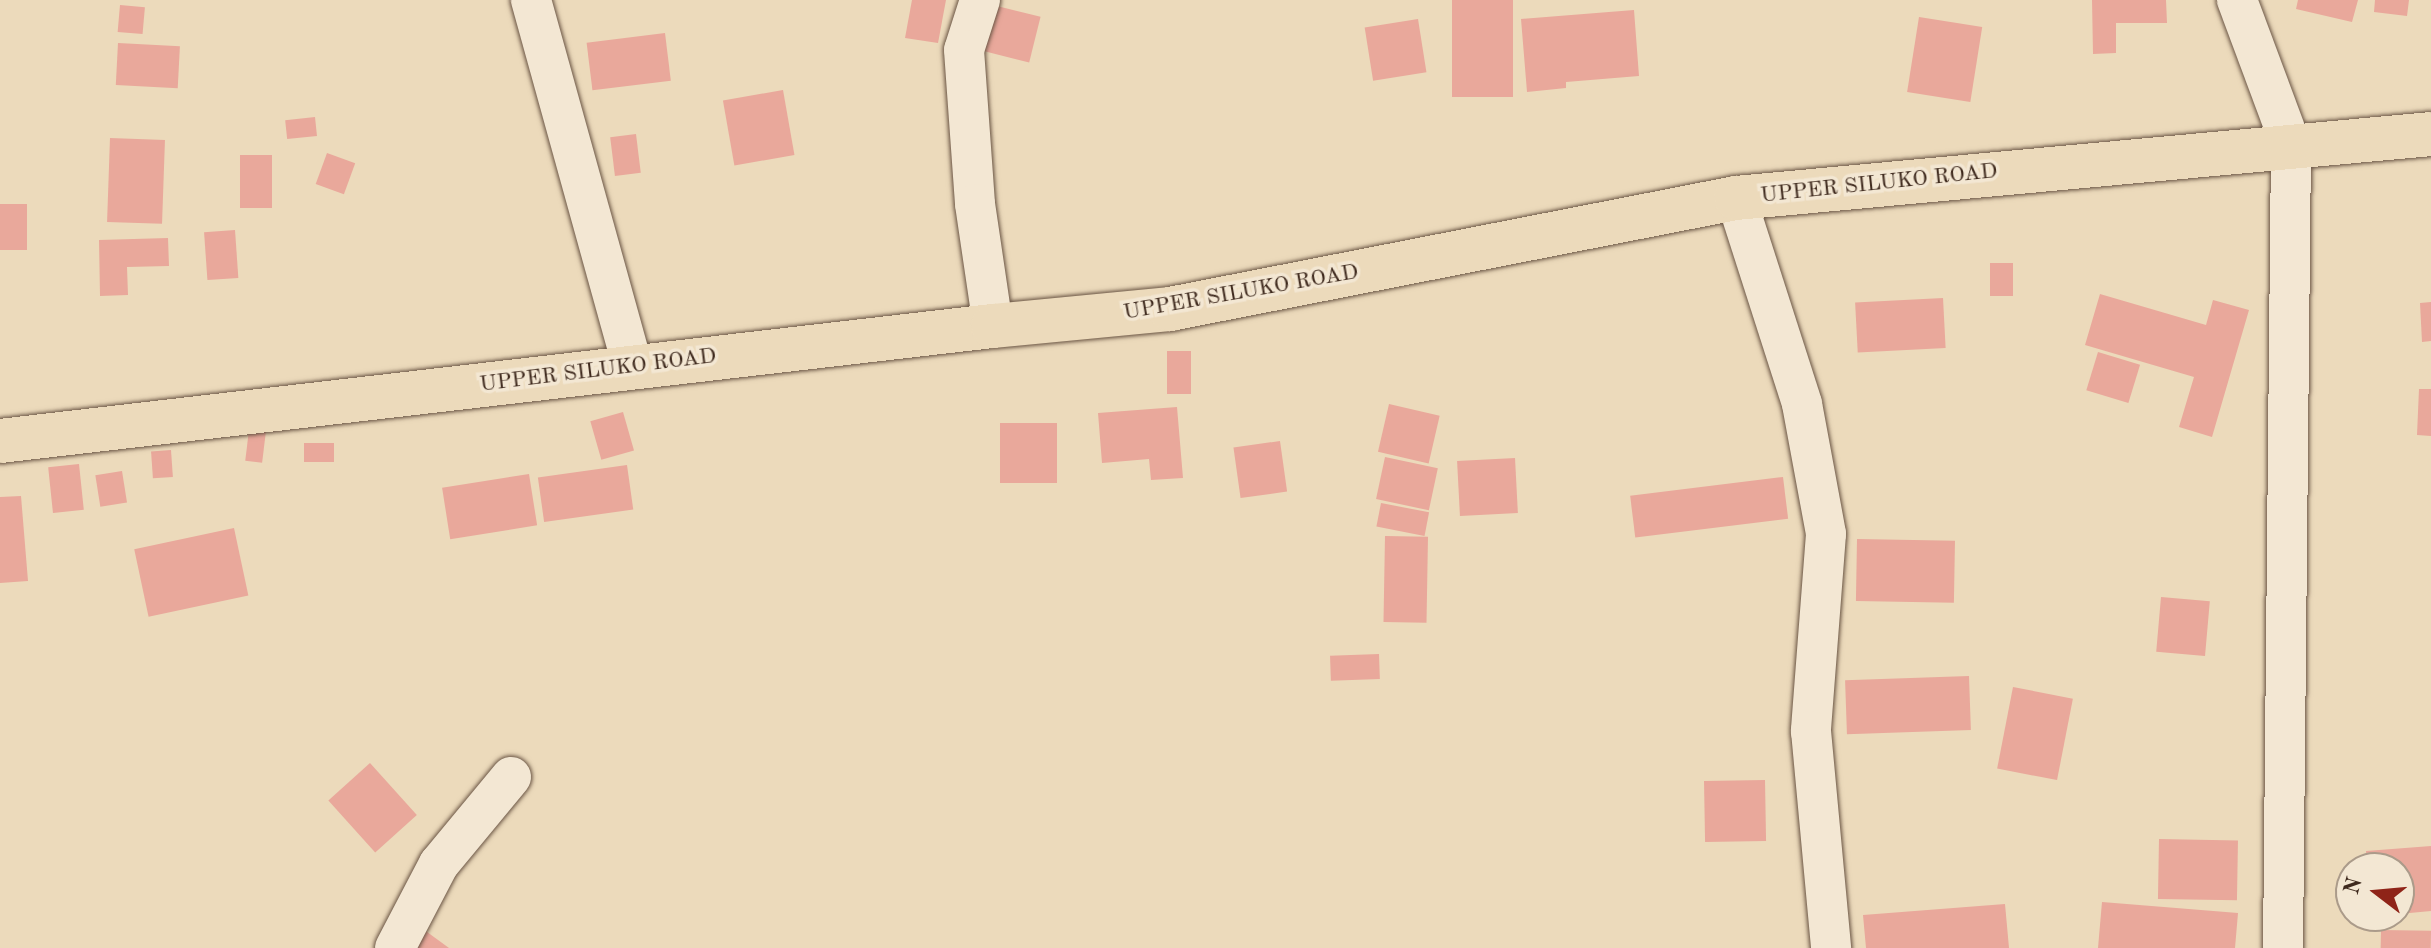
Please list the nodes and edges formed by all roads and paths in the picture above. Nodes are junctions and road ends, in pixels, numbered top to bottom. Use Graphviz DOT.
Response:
graph roads {
  1 [pos="531,0"];
  2 [pos="980,0"];
  3 [pos="2237,0"];
  4 [pos="2431,134"];
  5 [pos="2291,145"];
  6 [pos="1736,198"];
  7 [pos="993,326"];
  8 [pos="633,367"];
  9 [pos="0,441"];
  10 [pos="511,777"];
  11 [pos="395,948"];
  12 [pos="1831,948"];
  13 [pos="2283,948"];
  1 -- 8 [label="street"];
  2 -- 7 [label="street"];
  3 -- 5 [label="street"];
  4 -- 5 [label="main road, UPPER SILUKO ROAD"];
  5 -- 6 [label="main road, UPPER SILUKO ROAD"];
  5 -- 13 [label="street"];
  6 -- 7 [label="main road, UPPER SILUKO ROAD"];
  6 -- 12 [label="street"];
  7 -- 8 [label="main road, UPPER SILUKO ROAD"];
  8 -- 9 [label="main road, UPPER SILUKO ROAD"];
  10 -- 11 [label="street"];
}
